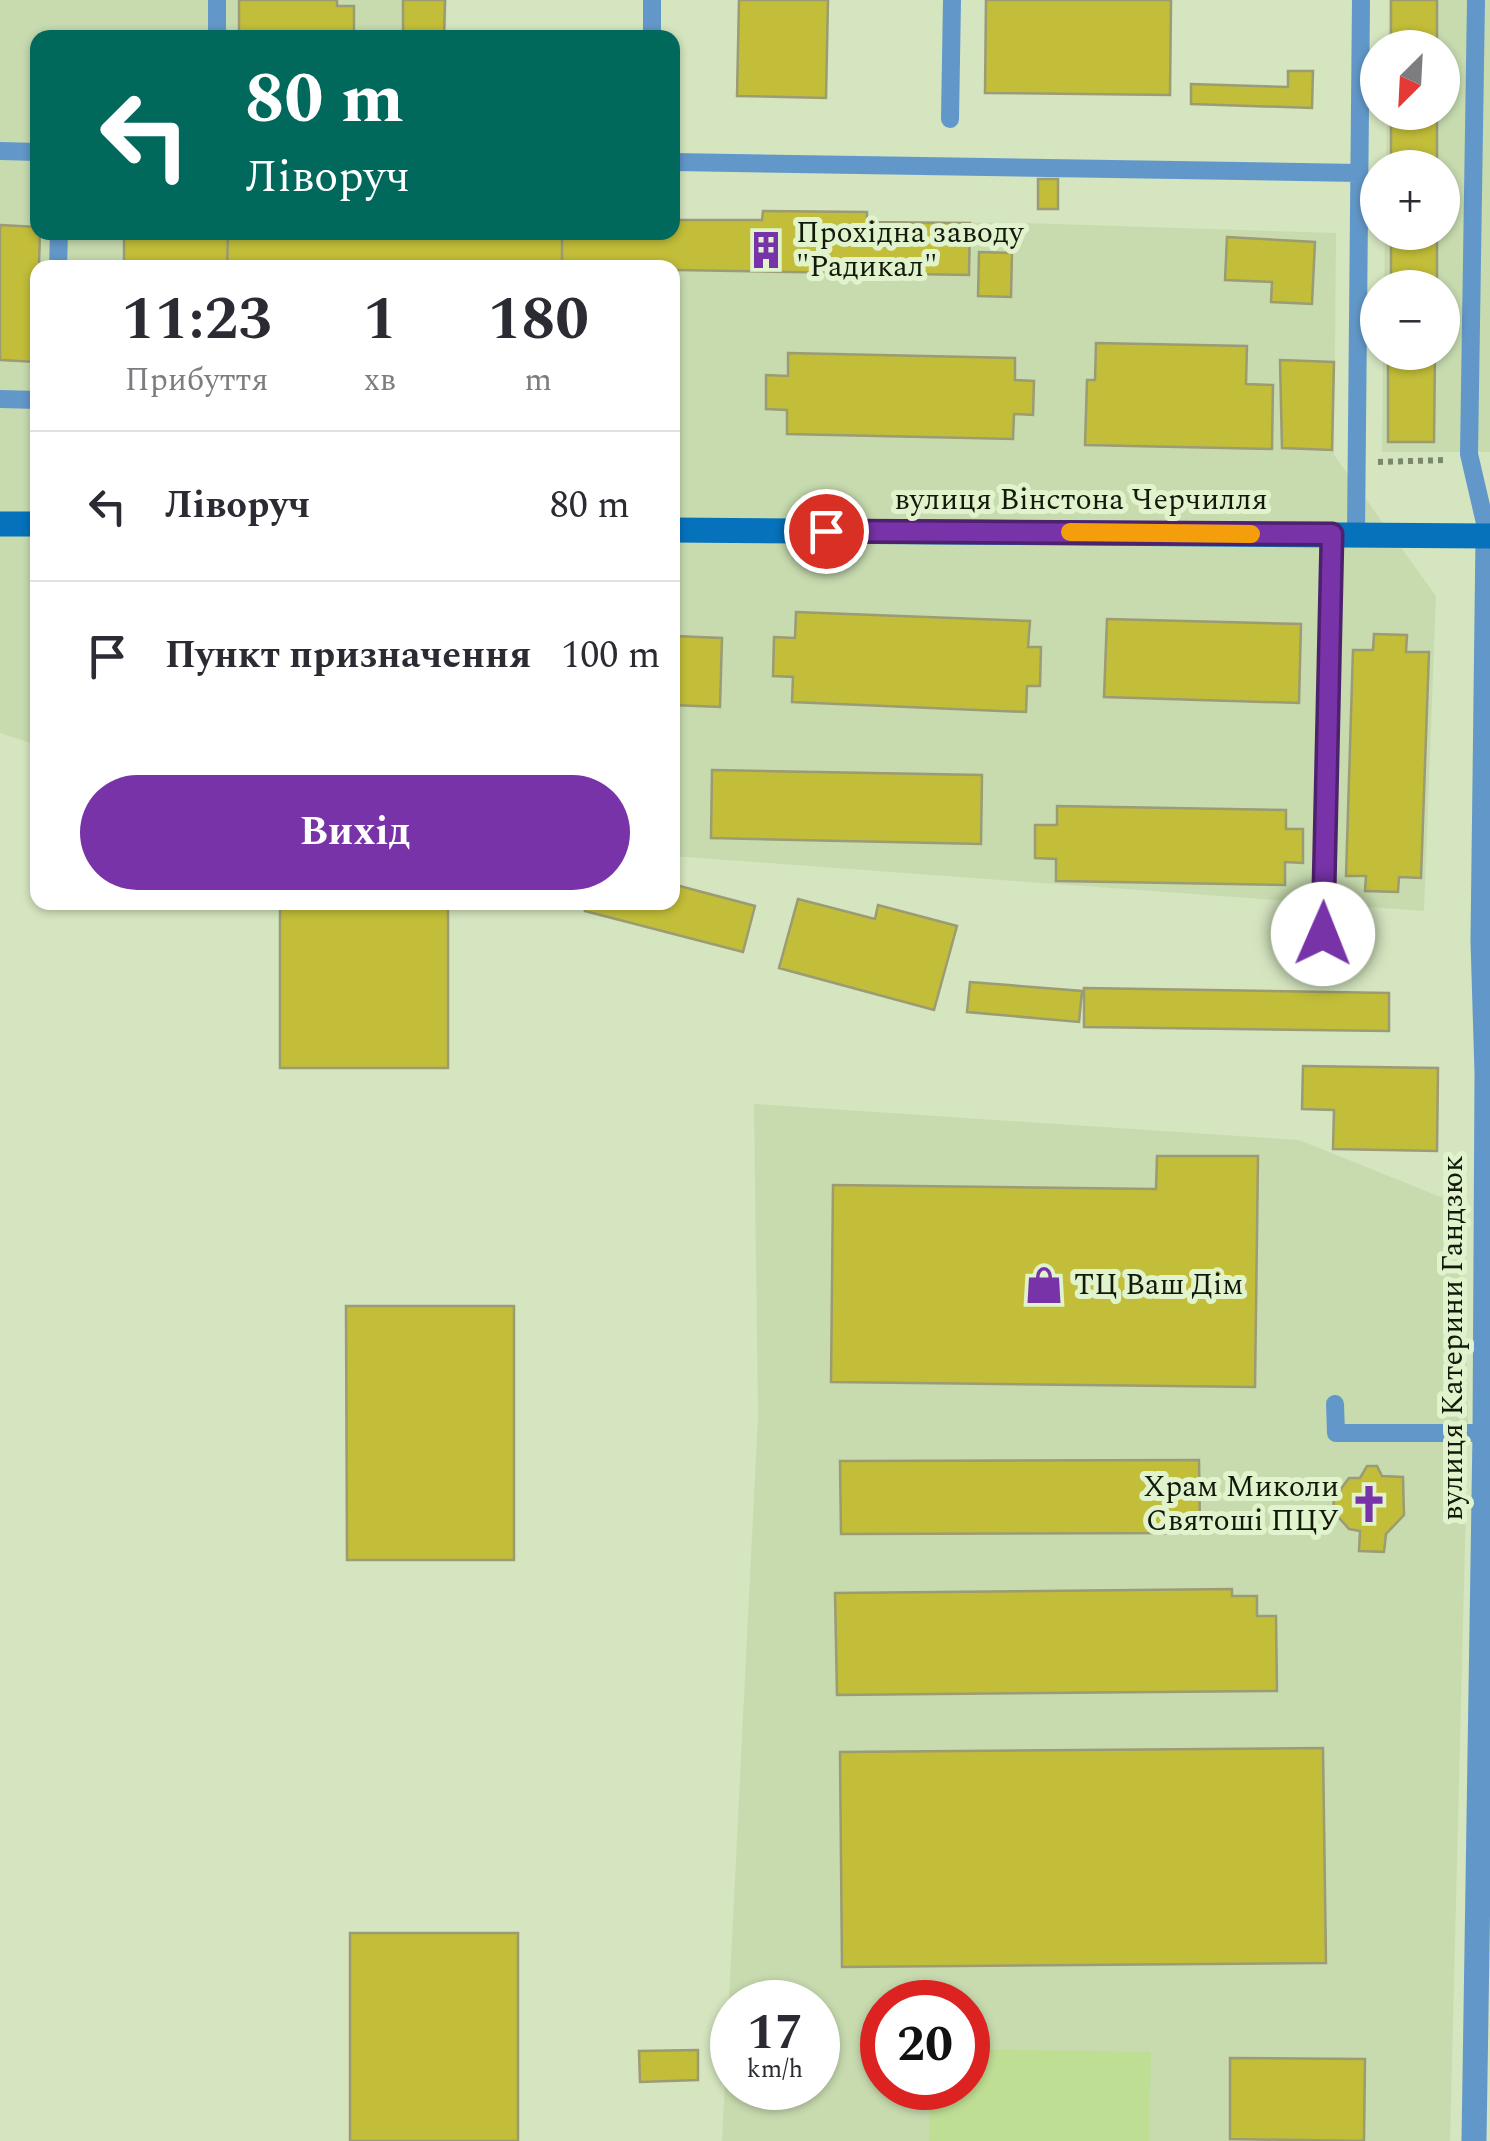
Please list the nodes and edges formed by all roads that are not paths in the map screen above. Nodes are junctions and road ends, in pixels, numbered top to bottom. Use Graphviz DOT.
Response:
graph roads {
  1 [pos="217,0"];
  2 [pos="652,0"];
  3 [pos="952,0"];
  4 [pos="1361,0"];
  5 [pos="1476,0"];
  6 [pos="217,30"];
  7 [pos="652,30"];
  8 [pos="950,118"];
  9 [pos="1360,150"];
  10 [pos="0,151"];
  11 [pos="30,152"];
  12 [pos="680,162"];
  13 [pos="1360,173"];
  14 [pos="1470,356"];
  15 [pos="1490,356"];
  16 [pos="0,399"];
  17 [pos="30,400"];
  18 [pos="0,524"];
  19 [pos="30,524"];
  20 [pos="680,530"];
  21 [pos="1344,534"];
  22 [pos="1489,536"];
  23 [pos="1323,934"];
  24 [pos="1335,1404"];
  25 [pos="1485,1433"];
  26 [pos="1474,2141"];
  1 -- 6 [label="lane"];
  2 -- 7 [label="lane"];
  3 -- 8 [label="lane"];
  4 -- 9 [label="lane"];
  5 -- 14 [label="lane"];
  10 -- 11 [label="lane"];
  12 -- 13 [label="lane"];
  13 -- 21 [label="lane"];
  14 -- 15 [label="lane"];
  14 -- 22 [label="lane"];
  16 -- 17 [label="lane"];
  18 -- 19 [label="street"];
  20 -- 21 [label="street, вулиця Вінстона Черчилля"];
  21 -- 22 [label="street, вулиця Вінстона Черчилля"];
  21 -- 23 [label="lane"];
  22 -- 25 [label="street, вулиця Катерини Гандзюк"];
  24 -- 25 [label="lane"];
  25 -- 26 [label="street, вулиця Катерини Гандзюк"];
}
